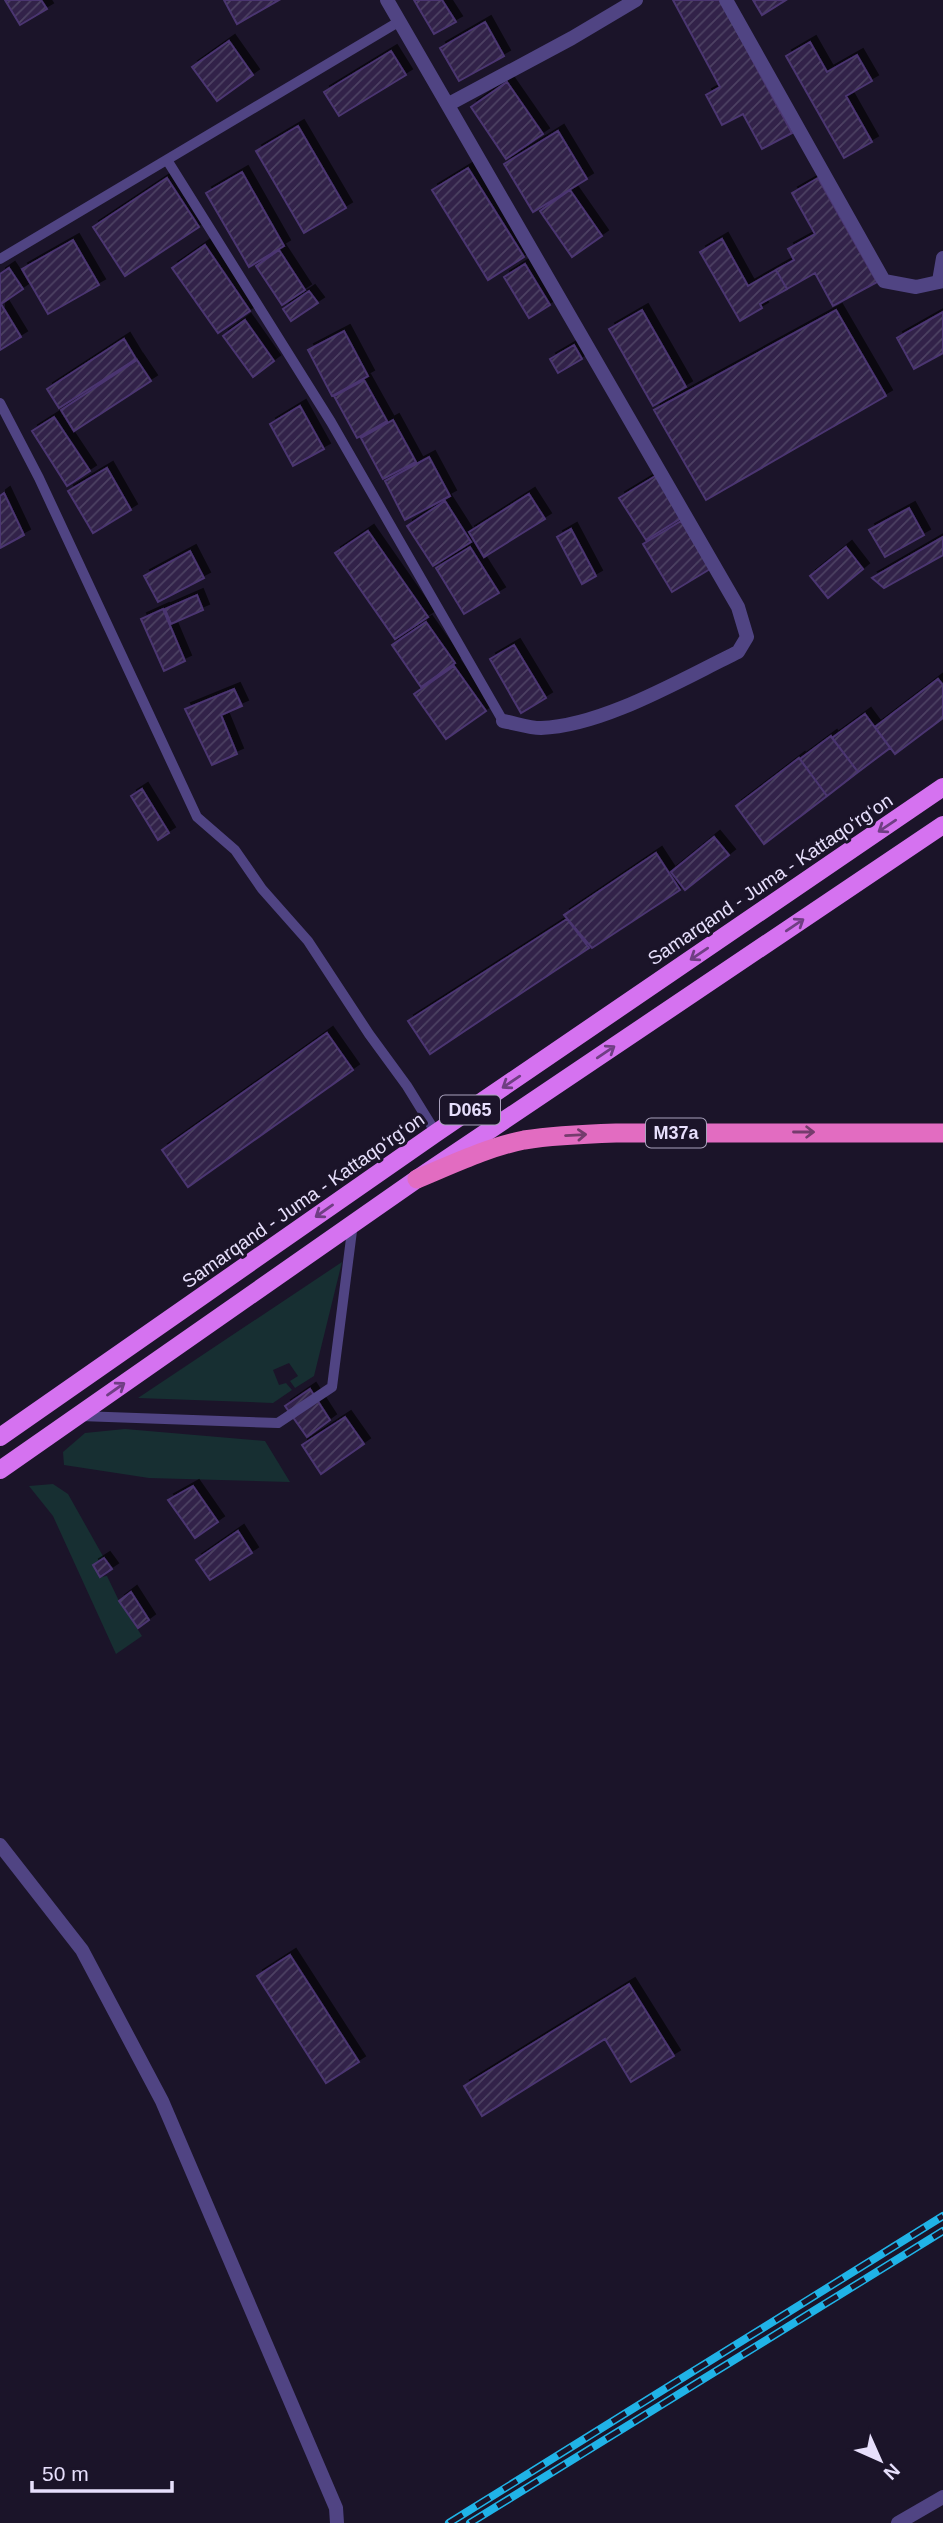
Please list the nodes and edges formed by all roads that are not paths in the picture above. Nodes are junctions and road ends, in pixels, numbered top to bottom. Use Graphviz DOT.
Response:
graph roads {
  1 [pos="387,0"];
  2 [pos="636,0"];
  3 [pos="726,0"];
  4 [pos="400,21"];
  5 [pos="449,104"];
  6 [pos="167,160"];
  7 [pos="943,258"];
  8 [pos="0,259"];
  9 [pos="941,281"];
  10 [pos="0,403"];
  11 [pos="503,721"];
  12 [pos="943,787"];
  13 [pos="943,825"];
  14 [pos="436,1133"];
  15 [pos="943,1133"];
  16 [pos="417,1179"];
  17 [pos="353,1223"];
  18 [pos="77,1416"];
  19 [pos="0,1437"];
  20 [pos="0,1470"];
  21 [pos="0,1845"];
  22 [pos="943,2497"];
  23 [pos="337,2523"];
  24 [pos="898,2523"];
  1 -- 4 [label="street"];
  2 -- 5 [label="street"];
  3 -- 9 [label="street"];
  4 -- 5 [label="street"];
  4 -- 6 [label="lane"];
  5 -- 11 [label="street"];
  6 -- 8 [label="lane"];
  6 -- 11 [label="lane"];
  7 -- 9 [label="street"];
  10 -- 14 [label="lane"];
  12 -- 14 [label="main road, Samarqand - Juma - Kattaqo‘rg‘on / D065, one-way"];
  16 -- 13 [label="main road, D065, one-way"];
  14 -- 19 [label="main road, Samarqand - Juma - Kattaqo‘rg‘on / D065, one-way"];
  16 -- 15 [label="highway, M37a, one-way"];
  16 -- 17 [label="main road, D065"];
  18 -- 17 [label="main road, D065, one-way"];
  17 -- 18 [label="lane"];
  18 -- 20 [label="main road, D065"];
  21 -- 23 [label="street"];
  22 -- 24 [label="street"];
}
